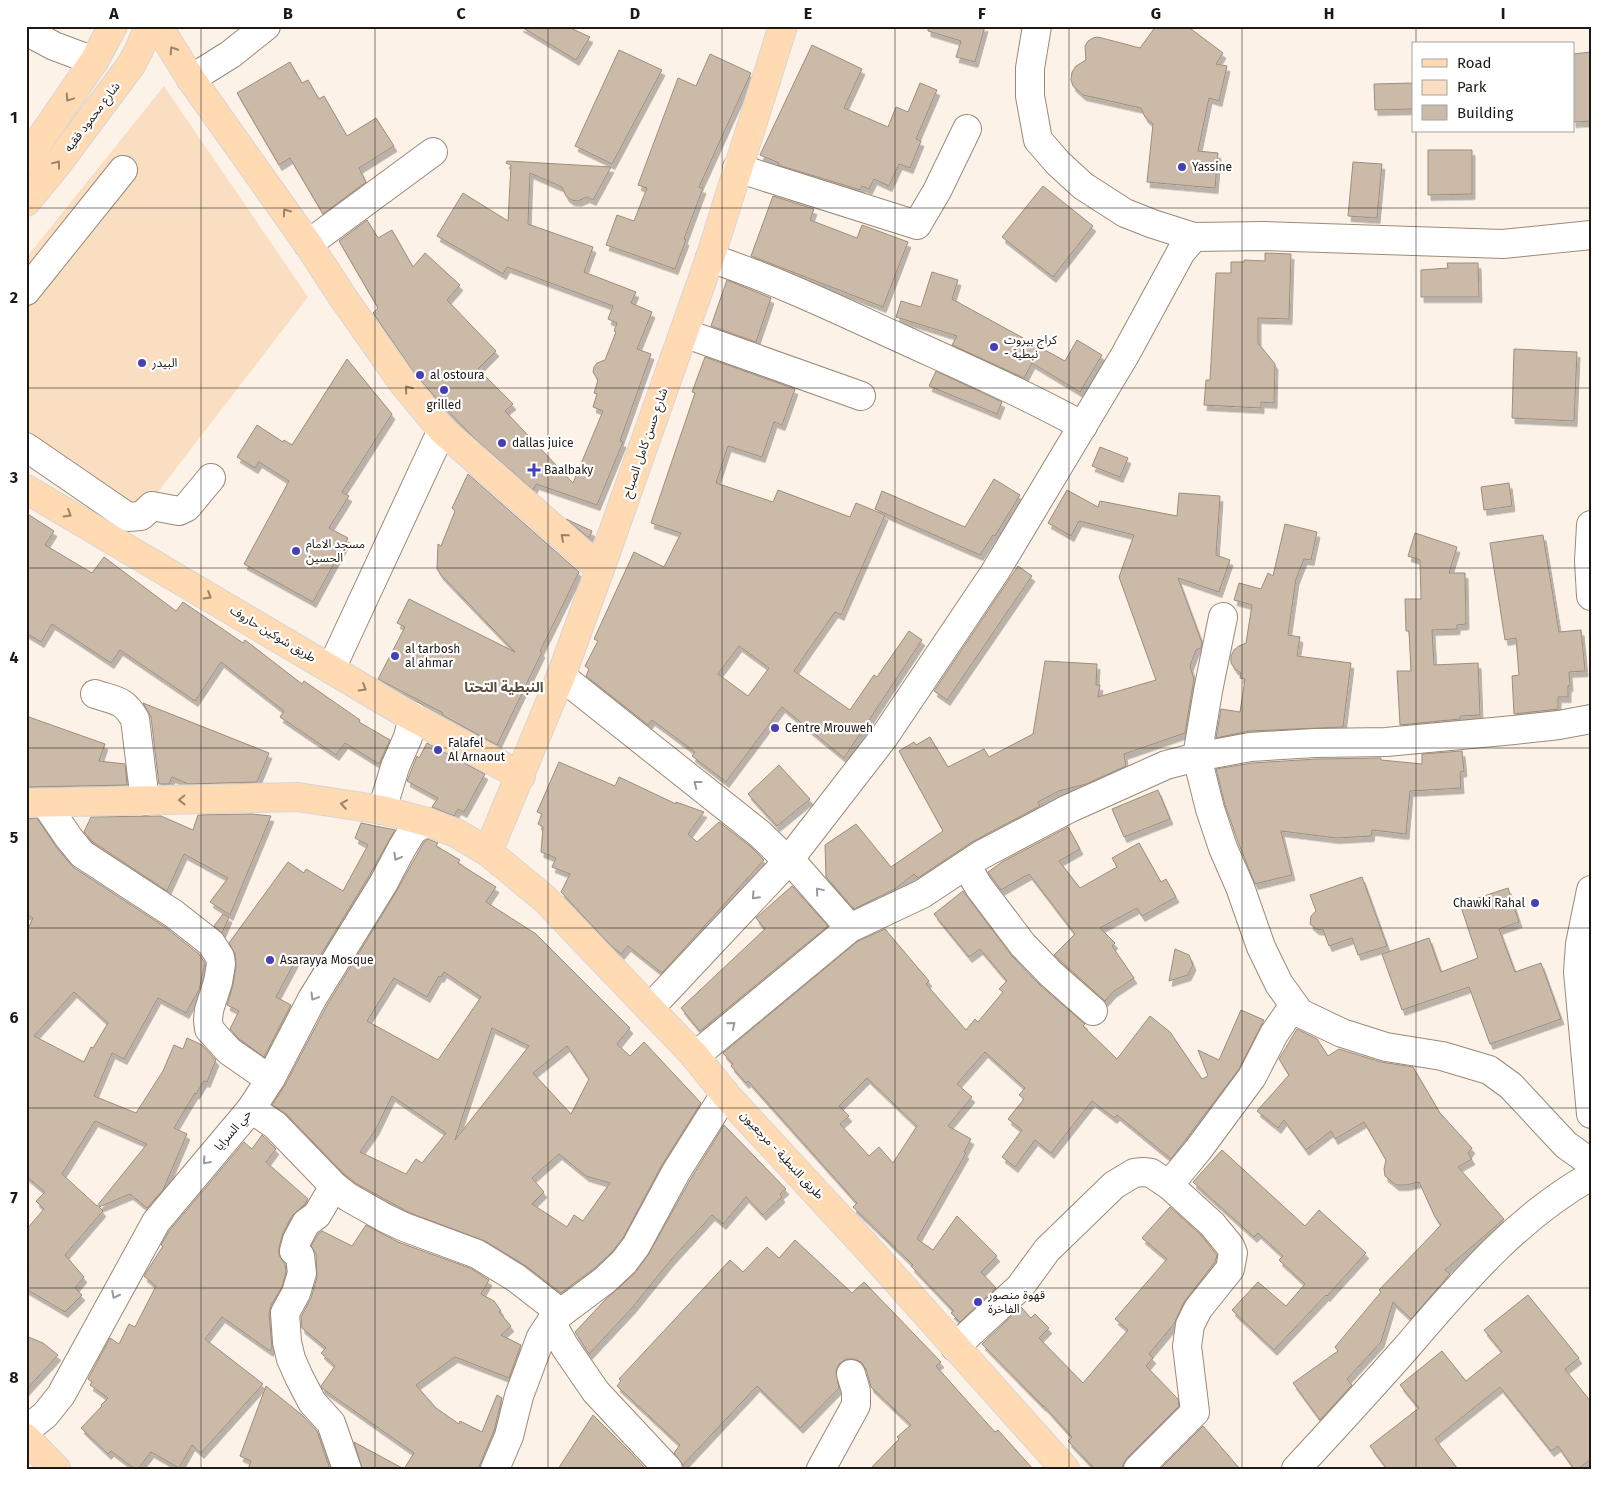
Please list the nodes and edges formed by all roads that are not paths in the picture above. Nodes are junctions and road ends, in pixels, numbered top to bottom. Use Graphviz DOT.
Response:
graph roads {
  1 [pos="113,26"];
  2 [pos="149,26"];
  3 [pos="158,26"];
  4 [pos="266,26"];
  5 [pos="783,26"];
  6 [pos="1037,26"];
  7 [pos="26,31"];
  8 [pos="94,61"];
  9 [pos="191,79"];
  10 [pos="967,129"];
  11 [pos="433,152"];
  12 [pos="26,160"];
  13 [pos="737,168"];
  14 [pos="124,170"];
  15 [pos="26,202"];
  16 [pos="1591,235"];
  17 [pos="1194,237"];
  18 [pos="308,244"];
  19 [pos="710,258"];
  20 [pos="26,290"];
  21 [pos="684,332"];
  22 [pos="861,396"];
  23 [pos="1083,426"];
  24 [pos="442,430"];
  25 [pos="26,447"];
  26 [pos="211,478"];
  27 [pos="26,489"];
  28 [pos="1591,525"];
  29 [pos="600,569"];
  30 [pos="1591,596"];
  31 [pos="1223,618"];
  32 [pos="331,669"];
  33 [pos="561,676"];
  34 [pos="95,694"];
  35 [pos="413,716"];
  36 [pos="1591,719"];
  37 [pos="1197,757"];
  38 [pos="521,776"];
  39 [pos="145,801"];
  40 [pos="36,803"];
  41 [pos="382,810"];
  42 [pos="428,822"];
  43 [pos="488,852"];
  44 [pos="788,861"];
  45 [pos="966,865"];
  46 [pos="1591,890"];
  47 [pos="850,928"];
  48 [pos="1294,1005"];
  49 [pos="650,1008"];
  50 [pos="1093,1010"];
  51 [pos="695,1056"];
  52 [pos="272,1078"];
  53 [pos="725,1094"];
  54 [pos="251,1109"];
  55 [pos="1591,1114"];
  56 [pos="1591,1165"];
  57 [pos="1169,1185"];
  58 [pos="334,1186"];
  59 [pos="556,1317"];
  60 [pos="955,1347"];
  61 [pos="851,1374"];
  62 [pos="26,1430"];
  63 [pos="26,1438"];
  64 [pos="56,1469"];
  65 [pos="347,1469"];
  66 [pos="495,1469"];
  67 [pos="668,1469"];
  68 [pos="821,1469"];
  69 [pos="1065,1469"];
  70 [pos="1138,1469"];
  71 [pos="1296,1469"];
  1 -- 8 [label="main road"];
  15 -- 2 [label="main road, شارع محمود فقيه, one-way"];
  9 -- 3 [label="main road, one-way"];
  4 -- 9 [label="street"];
  5 -- 13 [label="main road, شارع حسن كامل الصباح"];
  6 -- 17 [label="street"];
  7 -- 8 [label="street"];
  8 -- 12 [label="main road, one-way"];
  18 -- 9 [label="main road, one-way"];
  10 -- 13 [label="street"];
  11 -- 18 [label="street"];
  13 -- 19 [label="main road, شارع حسن كامل الصباح"];
  14 -- 20 [label="street"];
  16 -- 17 [label="street"];
  17 -- 23 [label="street"];
  24 -- 18 [label="main road, one-way"];
  19 -- 21 [label="main road, شارع حسن كامل الصباح"];
  19 -- 23 [label="street"];
  21 -- 22 [label="street"];
  21 -- 29 [label="main road, شارع حسن كامل الصباح"];
  23 -- 44 [label="street"];
  29 -- 24 [label="main road, one-way"];
  24 -- 32 [label="street"];
  25 -- 26 [label="street"];
  27 -- 32 [label="main road, طريق شوكين حاروف, one-way"];
  28 -- 30 [label="street"];
  29 -- 33 [label="main road, شارع حسن كامل الصباح"];
  31 -- 37 [label="street"];
  32 -- 35 [label="main road, طريق شوكين حاروف, one-way"];
  33 -- 38 [label="main road, شارع حسن كامل الصباح"];
  44 -- 33 [label="street, one-way"];
  34 -- 39 [label="street"];
  35 -- 38 [label="main road, طريق شوكين حاروف"];
  35 -- 41 [label="street"];
  36 -- 37 [label="street"];
  37 -- 45 [label="street"];
  37 -- 48 [label="street"];
  38 -- 43 [label="main road, شارع حسن كامل الصباح"];
  39 -- 40 [label="main road, طريق النبطية - مرجعيون"];
  41 -- 39 [label="main road, طريق النبطية - مرجعيون, one-way"];
  40 -- 52 [label="street"];
  41 -- 42 [label="main road, طريق النبطية - مرجعيون"];
  42 -- 43 [label="main road, طريق النبطية - مرجعيون"];
  42 -- 52 [label="street, حي السرايا, one-way"];
  43 -- 49 [label="main road, طريق النبطية - مرجعيون"];
  47 -- 44 [label="street, one-way"];
  44 -- 49 [label="street, one-way"];
  45 -- 47 [label="street"];
  45 -- 50 [label="street"];
  46 -- 55 [label="street"];
  51 -- 47 [label="street, one-way"];
  48 -- 56 [label="street"];
  48 -- 57 [label="street"];
  49 -- 51 [label="main road, طريق النبطية - مرجعيون"];
  51 -- 53 [label="main road, طريق النبطية - مرجعيون"];
  52 -- 54 [label="street, حي السرايا"];
  53 -- 59 [label="street"];
  53 -- 60 [label="main road, طريق النبطية - مرجعيون"];
  54 -- 58 [label="street"];
  54 -- 62 [label="street, حي السرايا, one-way"];
  56 -- 71 [label="street"];
  57 -- 60 [label="street"];
  57 -- 70 [label="street"];
  58 -- 59 [label="street"];
  58 -- 65 [label="street"];
  59 -- 66 [label="street"];
  59 -- 67 [label="street"];
  60 -- 69 [label="main road, طريق النبطية - مرجعيون"];
  61 -- 68 [label="street"];
  63 -- 64 [label="main road"];
}
